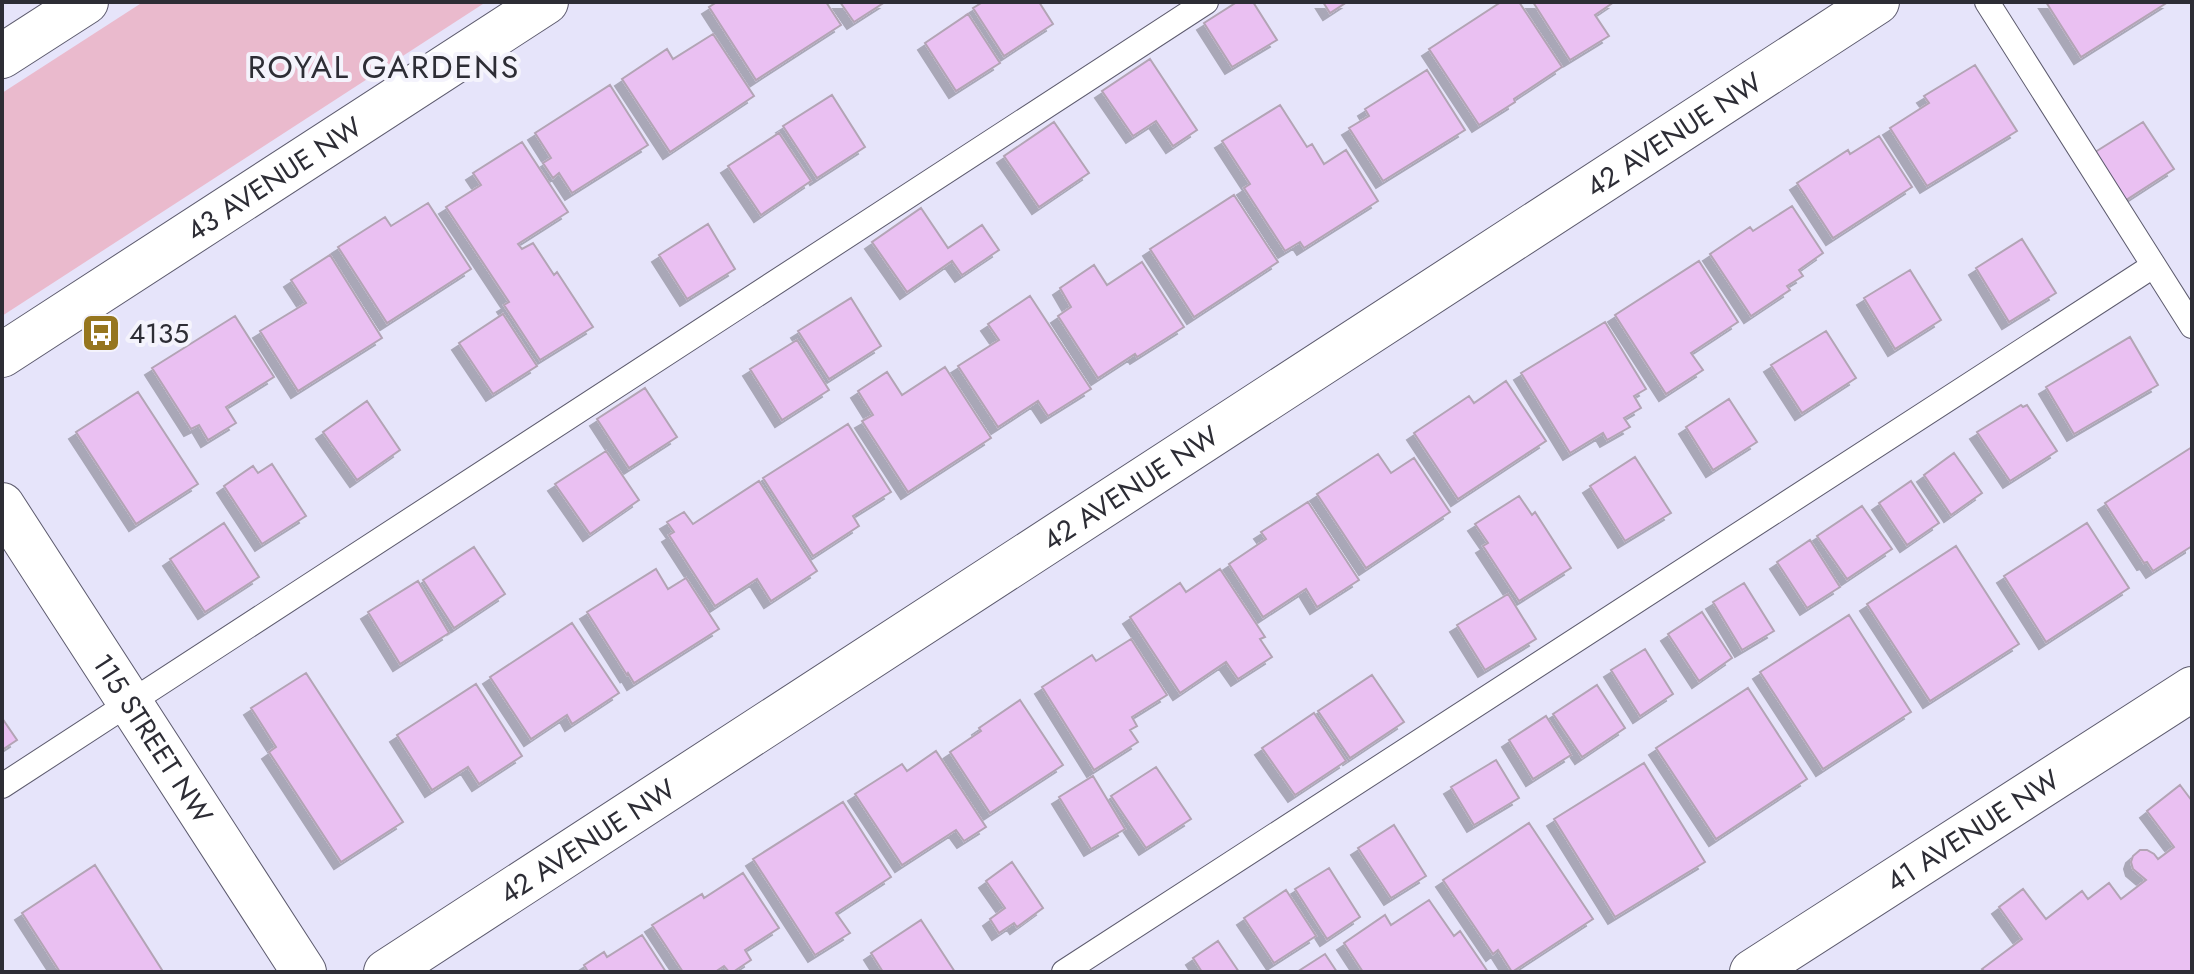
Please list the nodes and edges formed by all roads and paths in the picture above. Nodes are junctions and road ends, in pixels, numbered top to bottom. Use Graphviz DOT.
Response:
graph roads {
  1 [pos="86,2"];
  2 [pos="546,2"];
  3 [pos="1206,2"];
  4 [pos="1877,2"];
  5 [pos="1987,2"];
  6 [pos="2,56"];
  7 [pos="2153,266"];
  8 [pos="2192,326"];
  9 [pos="2,355"];
  10 [pos="2,505"];
  11 [pos="2192,689"];
  12 [pos="130,703"];
  13 [pos="2,786"];
  14 [pos="304,972"];
  15 [pos="386,972"];
  16 [pos="1064,972"];
  17 [pos="1752,972"];
  1 -- 6 [label="street"];
  2 -- 9 [label="street, 43 AVENUE NW"];
  3 -- 12 [label="lane"];
  4 -- 15 [label="street, 42 AVENUE NW"];
  5 -- 7 [label="lane"];
  7 -- 8 [label="lane"];
  7 -- 16 [label="lane"];
  10 -- 12 [label="street, 115 STREET NW"];
  11 -- 17 [label="street, 41 AVENUE NW"];
  12 -- 13 [label="lane"];
  12 -- 14 [label="street, 115 STREET NW"];
}
